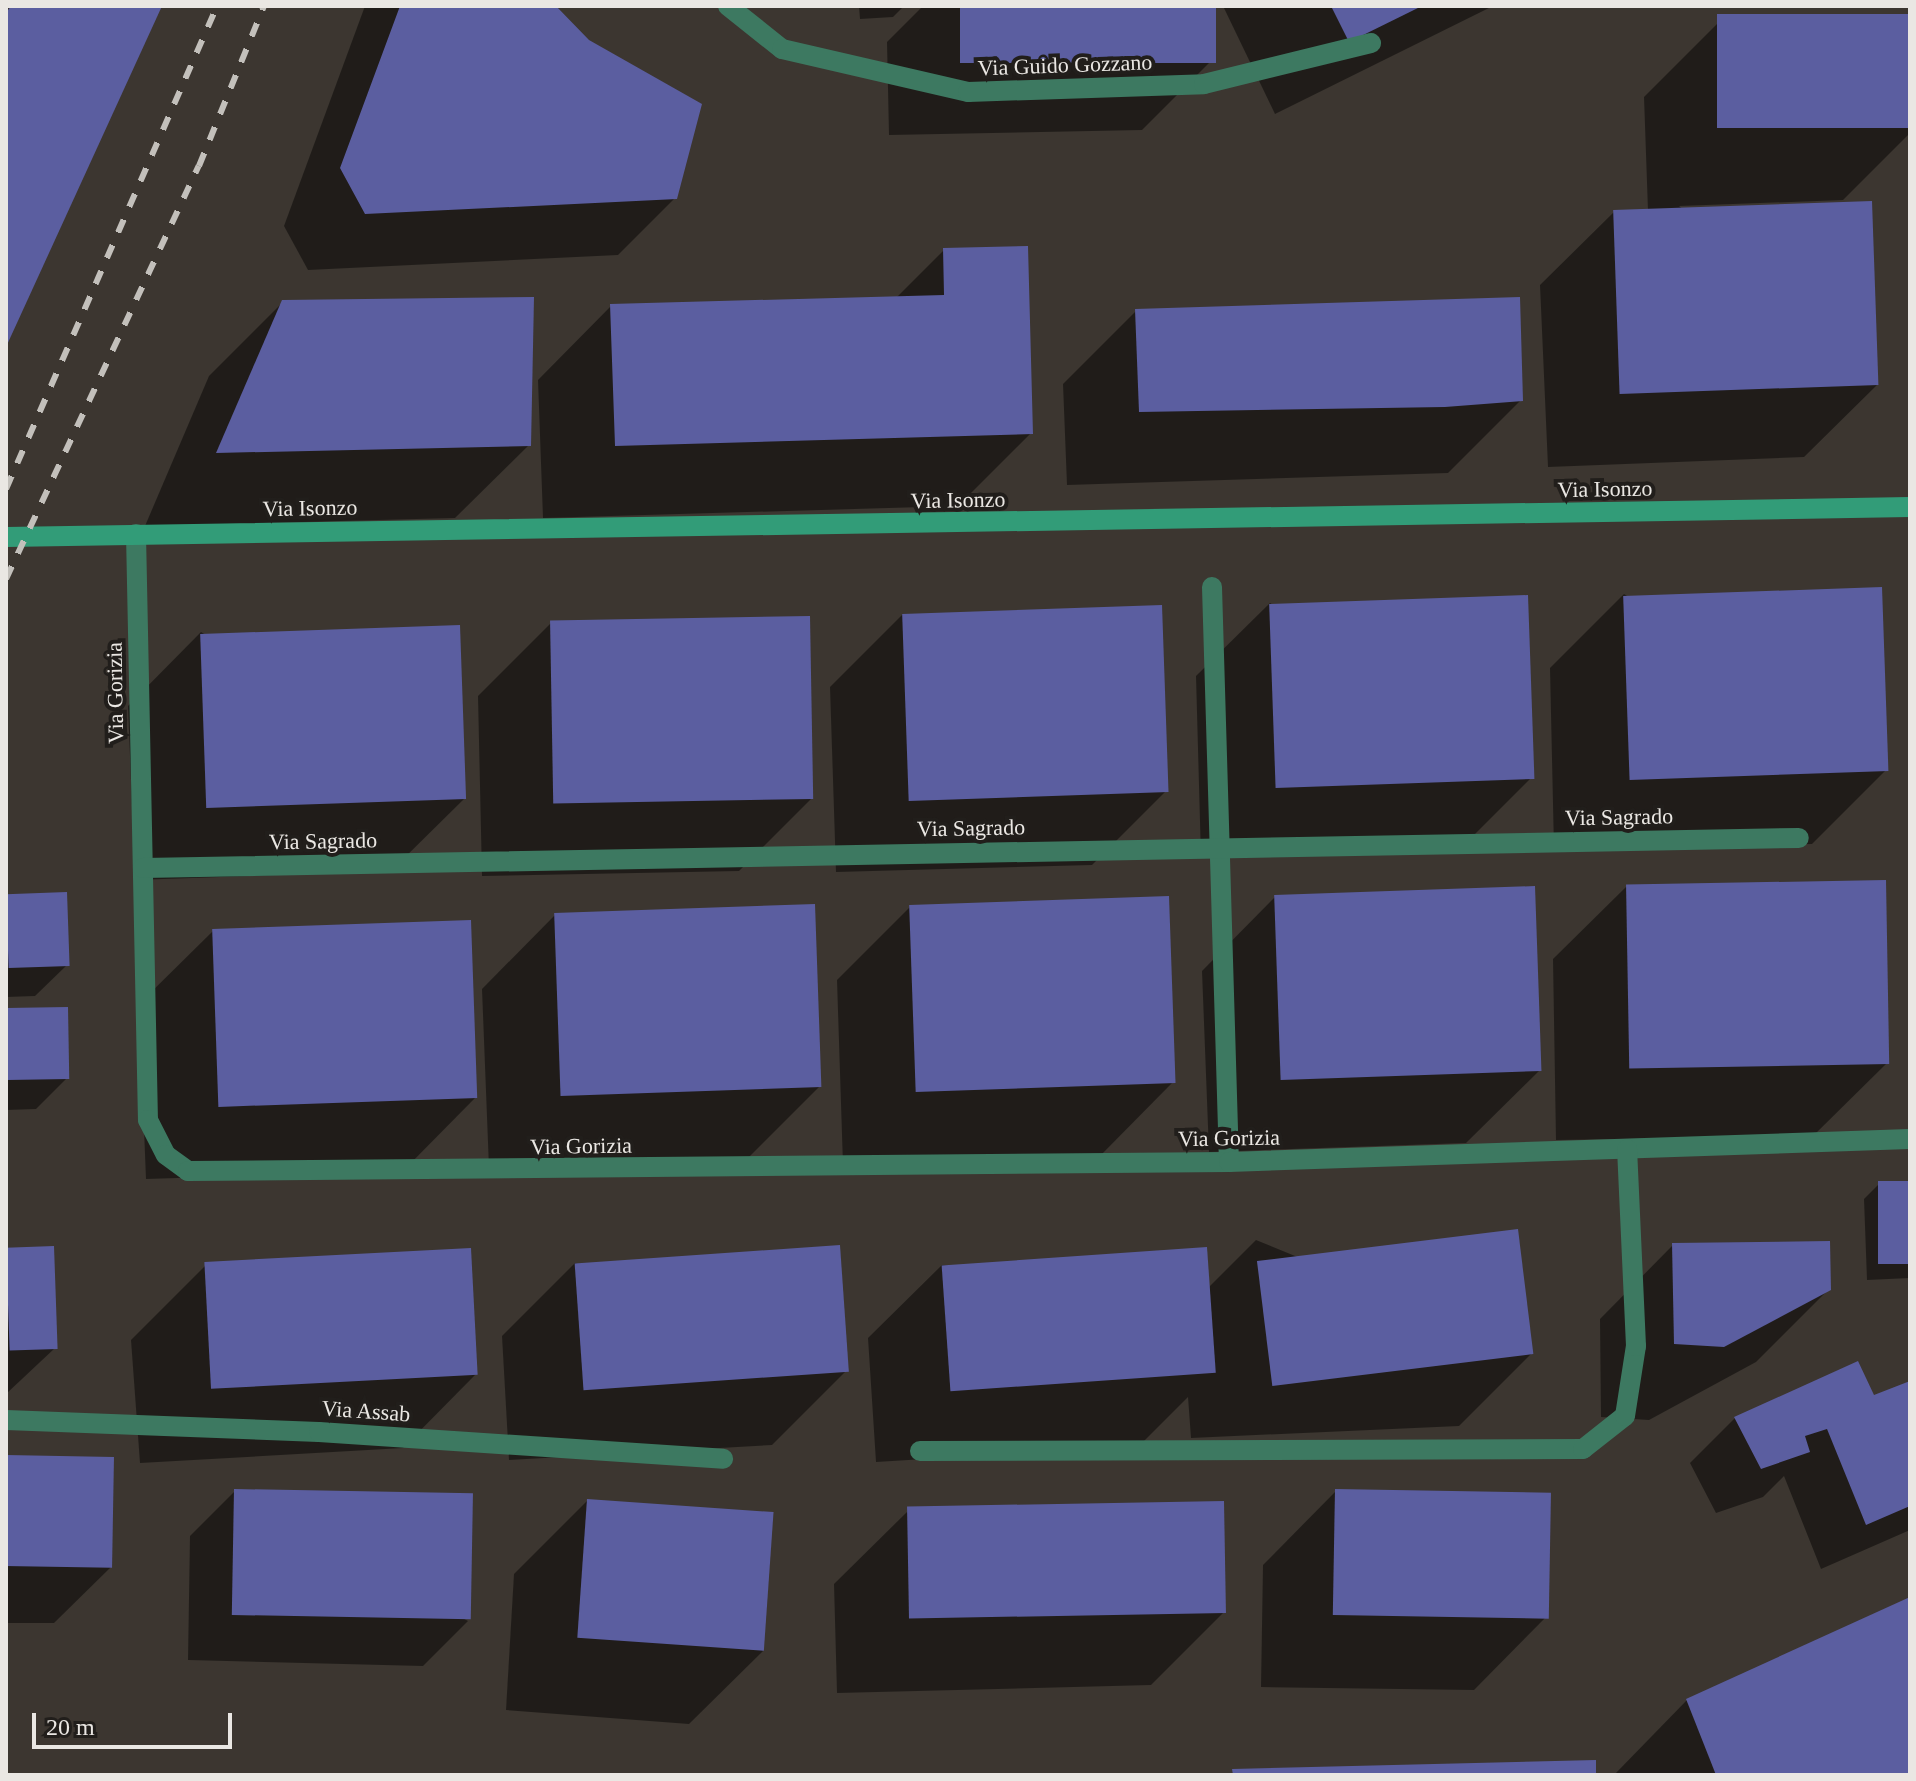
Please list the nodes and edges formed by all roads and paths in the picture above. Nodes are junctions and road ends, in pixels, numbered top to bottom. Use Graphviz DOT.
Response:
graph roads {
  1 [pos="728,6"];
  2 [pos="1371,43"];
  3 [pos="1910,507"];
  4 [pos="136,534"];
  5 [pos="6,537"];
  6 [pos="1212,587"];
  7 [pos="1799,838"];
  8 [pos="1221,848"];
  9 [pos="143,868"];
  10 [pos="1910,1139"];
  11 [pos="1627,1149"];
  12 [pos="1229,1162"];
  13 [pos="6,1420"];
  14 [pos="920,1451"];
  15 [pos="723,1459"];
  1 -- 2 [label="street, Via Guido Gozzano"];
  3 -- 4 [label="main road, Via Isonzo"];
  4 -- 5 [label="main road, Via Isonzo"];
  4 -- 9 [label="street, Via Gorizia"];
  6 -- 8 [label="street"];
  7 -- 8 [label="street, Via Sagrado"];
  8 -- 9 [label="street, Via Sagrado"];
  8 -- 12 [label="street"];
  9 -- 12 [label="street, Via Gorizia"];
  10 -- 11 [label="street, Via Gorizia"];
  11 -- 12 [label="street, Via Gorizia"];
  11 -- 14 [label="street"];
  13 -- 15 [label="street, Via Assab"];
}
